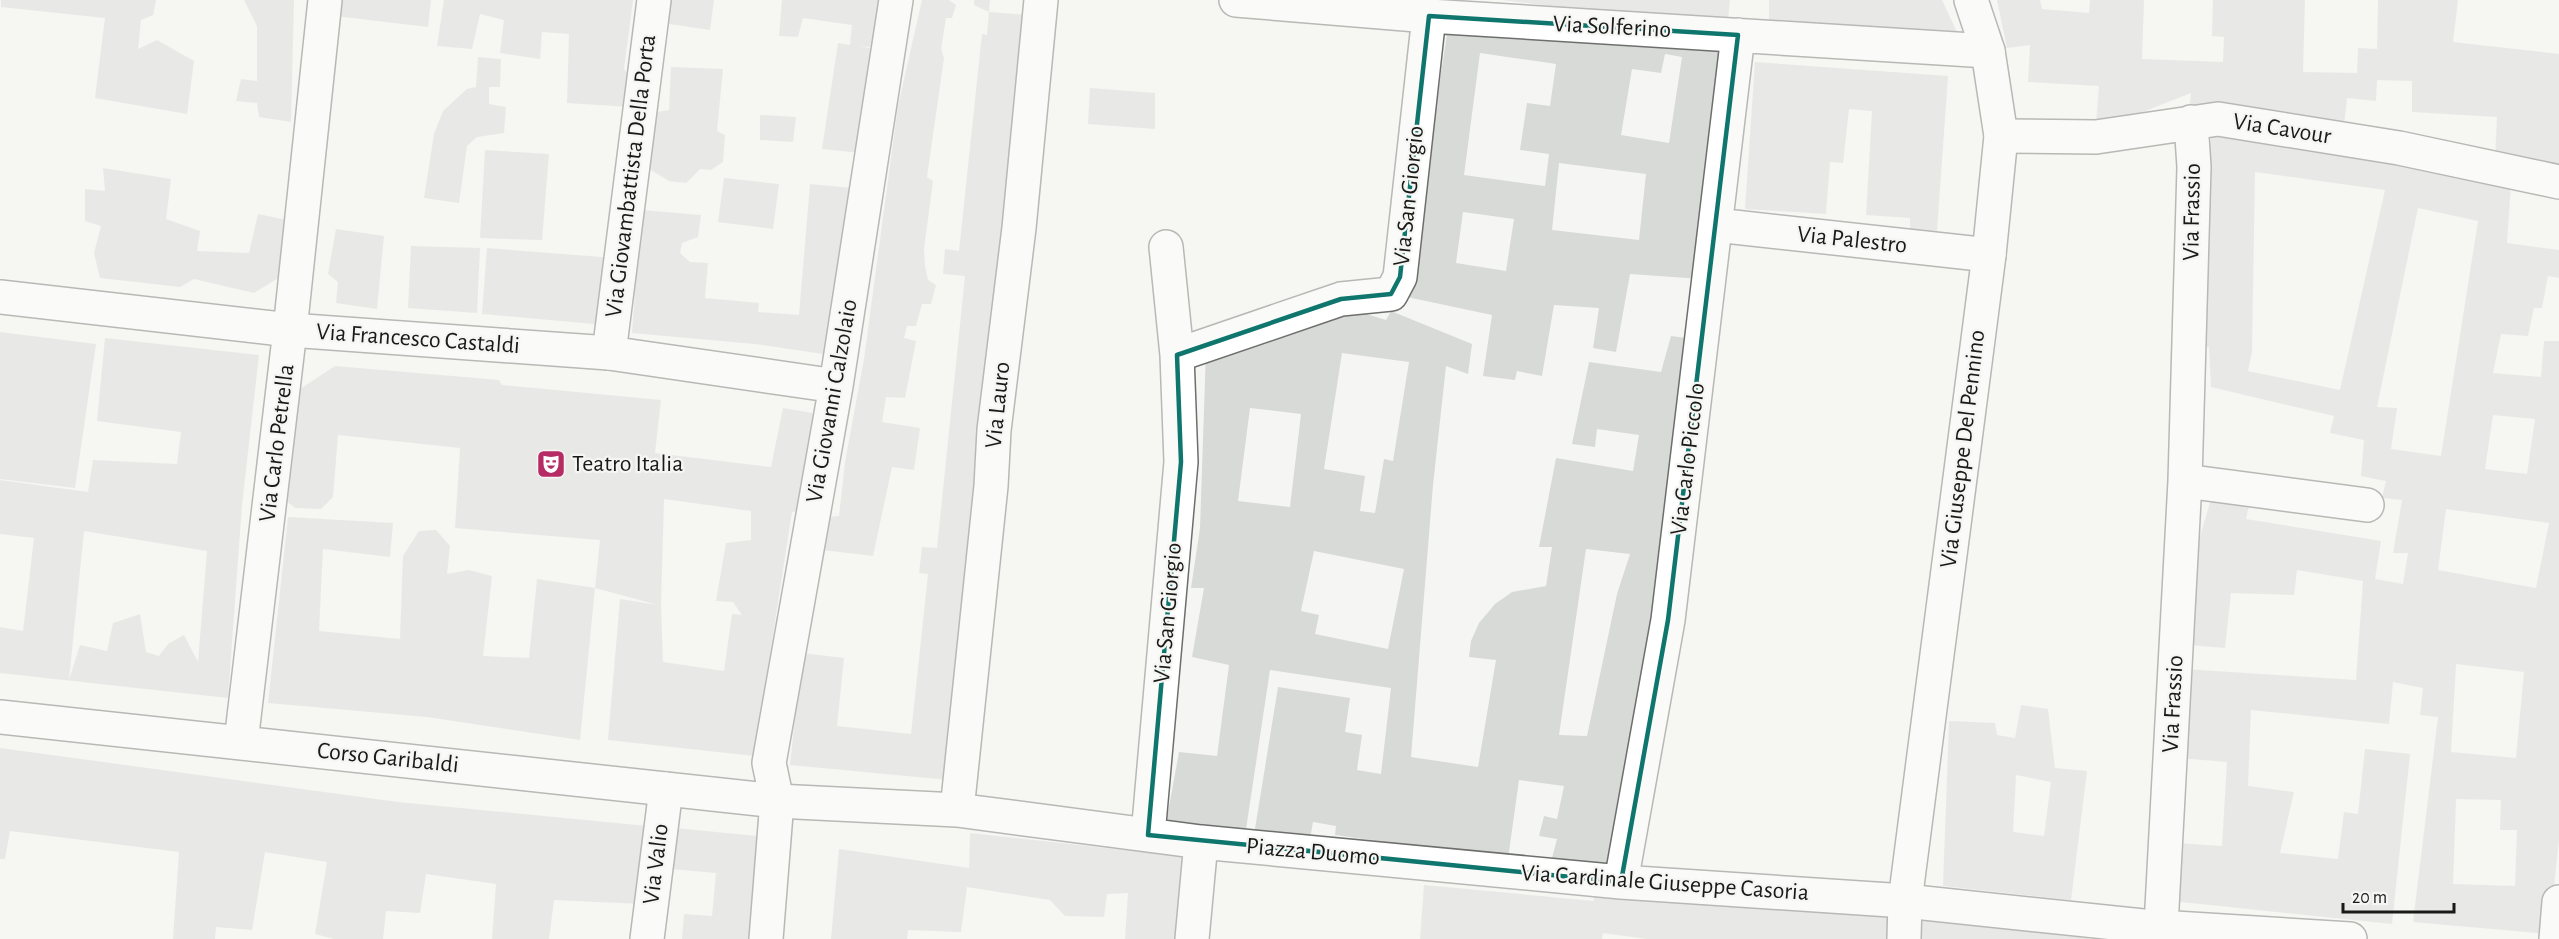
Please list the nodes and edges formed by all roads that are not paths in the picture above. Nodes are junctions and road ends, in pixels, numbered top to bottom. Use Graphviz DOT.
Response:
graph roads {
  1 [pos="325,0"];
  2 [pos="654,0"];
  3 [pos="896,0"];
  4 [pos="1041,0"];
  5 [pos="1236,0"];
  6 [pos="1971,0"];
  7 [pos="1429,16"];
  8 [pos="1738,35"];
  9 [pos="1988,51"];
  10 [pos="2191,122"];
  11 [pos="2001,136"];
  12 [pos="2559,182"];
  13 [pos="1716,225"];
  14 [pos="1166,247"];
  15 [pos="1989,255"];
  16 [pos="0,297"];
  17 [pos="290,330"];
  18 [pos="609,352"];
  19 [pos="1177,355"];
  20 [pos="836,386"];
  21 [pos="2185,481"];
  22 [pos="2367,504"];
  23 [pos="0,717"];
  24 [pos="241,742"];
  25 [pos="666,789"];
  26 [pos="777,801"];
  27 [pos="957,810"];
  28 [pos="1148,835"];
  29 [pos="1201,842"];
  30 [pos="1425,862"];
  31 [pos="1621,882"];
  32 [pos="1905,901"];
  33 [pos="2559,902"];
  34 [pos="2149,930"];
  35 [pos="647,939"];
  36 [pos="766,939"];
  37 [pos="1192,939"];
  38 [pos="1904,939"];
  39 [pos="2350,939"];
  40 [pos="2556,939"];
  1 -- 17 [label="street, Via Carlo Petrella"];
  2 -- 18 [label="street, Via Giovambattista Della Porta"];
  3 -- 20 [label="street, Via Giovanni Calzolaio"];
  4 -- 27 [label="street, Via Lauro"];
  5 -- 7 [label="street, Via Solferino"];
  6 -- 9 [label="street, Via Giuseppe Del Pennino"];
  7 -- 8 [label="street, Via Solferino"];
  7 -- 19 [label="street, Via San Giorgio"];
  8 -- 9 [label="street, Via Solferino"];
  8 -- 13 [label="street, Via Carlo Piccolo"];
  9 -- 11 [label="street, Via Giuseppe Del Pennino"];
  10 -- 11 [label="street, Via Cavour"];
  10 -- 12 [label="street, Via Cavour"];
  10 -- 21 [label="street, Via Frassio"];
  11 -- 15 [label="street, Via Giuseppe Del Pennino"];
  13 -- 15 [label="street, Via Palestro"];
  13 -- 31 [label="street, Via Carlo Piccolo"];
  14 -- 19 [label="street, Via San Giorgio"];
  15 -- 32 [label="street, Via Giuseppe Del Pennino"];
  16 -- 17 [label="street, Via Francesco Castaldi"];
  17 -- 18 [label="street, Via Francesco Castaldi"];
  17 -- 24 [label="street, Via Carlo Petrella"];
  18 -- 20 [label="street, Via Francesco Castaldi"];
  19 -- 28 [label="street, Via San Giorgio"];
  20 -- 26 [label="street, Via Giovanni Calzolaio"];
  21 -- 22 [label="street"];
  21 -- 34 [label="street, Via Frassio"];
  23 -- 24 [label="street, Corso Garibaldi"];
  24 -- 25 [label="street, Corso Garibaldi"];
  25 -- 26 [label="street, Corso Garibaldi"];
  25 -- 35 [label="street, Via Valio"];
  26 -- 27 [label="street, Corso Garibaldi"];
  26 -- 36 [label="street, Via Giovanni Calzolaio"];
  27 -- 28 [label="street, Piazza Duomo"];
  28 -- 29 [label="street, Piazza Duomo"];
  29 -- 30 [label="street, Piazza Duomo"];
  29 -- 37 [label="street"];
  30 -- 31 [label="street, Via Cardinale Giuseppe Casoria"];
  31 -- 32 [label="street, Via Cardinale Giuseppe Casoria"];
  32 -- 34 [label="street, Via Cardinale Giuseppe Casoria"];
  32 -- 38 [label="street, Via Giuseppe Del Pennino"];
  33 -- 40 [label="street"];
  34 -- 39 [label="street, Via Cardinale Giuseppe Casoria"];
}
